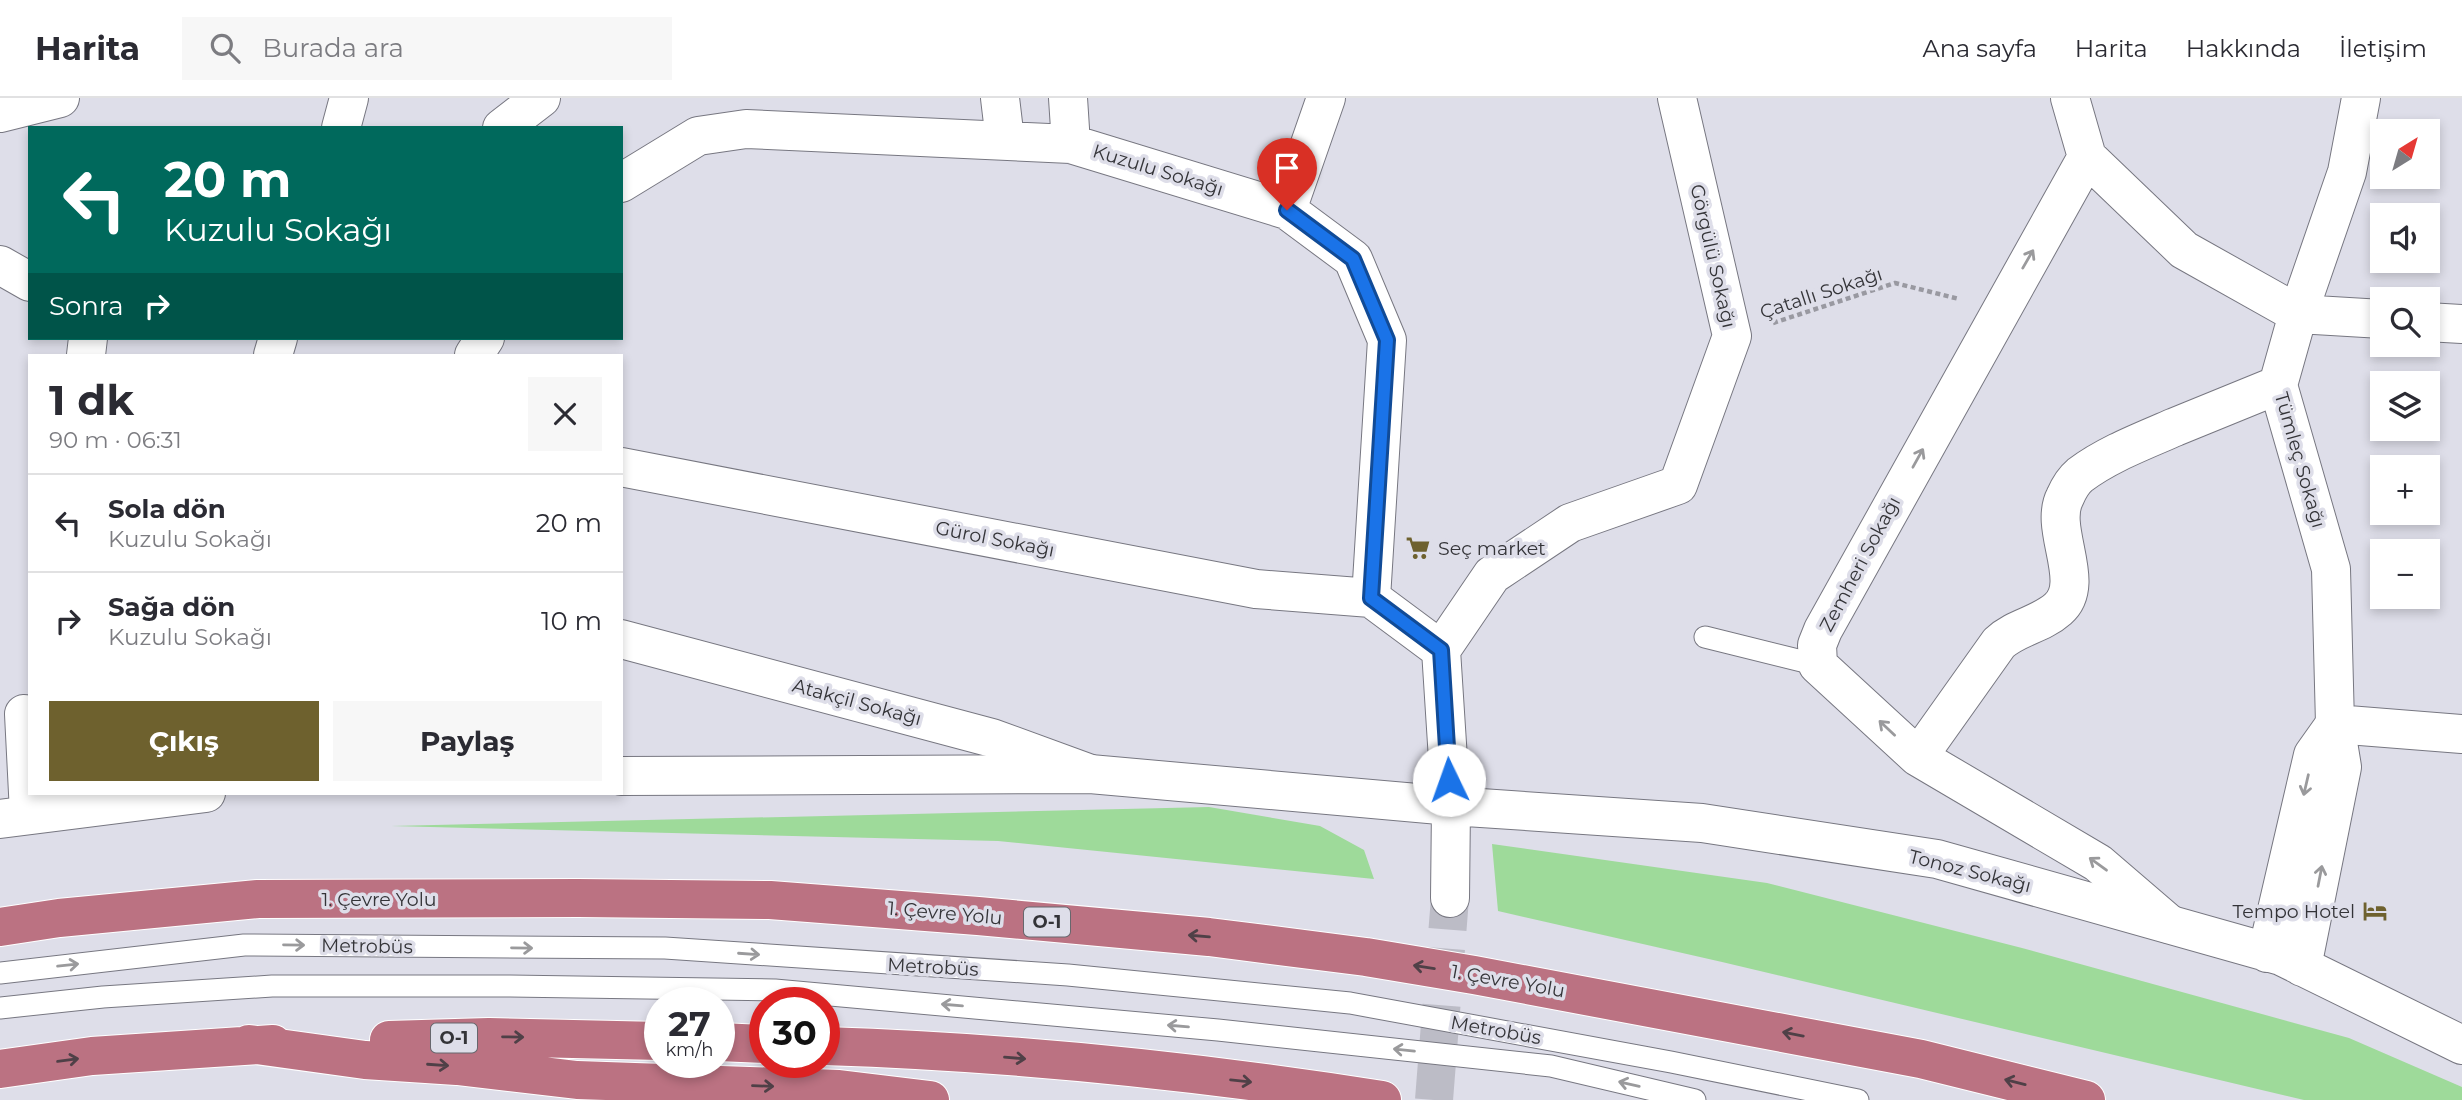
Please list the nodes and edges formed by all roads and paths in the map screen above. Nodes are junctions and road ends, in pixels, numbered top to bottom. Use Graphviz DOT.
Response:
graph roads {
  1 [pos="60,98"];
  2 [pos="349,98"];
  3 [pos="541,98"];
  4 [pos="1000,98"];
  5 [pos="1068,98"];
  6 [pos="1326,98"];
  7 [pos="1676,98"];
  8 [pos="2070,98"];
  9 [pos="2361,98"];
  10 [pos="0,113"];
  11 [pos="342,126"];
  12 [pos="505,126"];
  13 [pos="1005,140"];
  14 [pos="1071,144"];
  15 [pos="2087,157"];
  16 [pos="623,182"];
  17 [pos="1287,210"];
  18 [pos="0,265"];
  19 [pos="28,281"];
  20 [pos="2000,309"];
  21 [pos="2298,314"];
  22 [pos="2370,318"];
  23 [pos="2440,323"];
  24 [pos="2462,324"];
  25 [pos="1732,336"];
  26 [pos="2278,385"];
  27 [pos="623,467"];
  28 [pos="1371,598"];
  29 [pos="1704,636"];
  30 [pos="623,640"];
  31 [pos="1441,650"];
  32 [pos="1818,664"];
  33 [pos="18,713"];
  34 [pos="2335,724"];
  35 [pos="2462,734"];
  36 [pos="1919,757"];
  37 [pos="1090,774"];
  38 [pos="623,776"];
  39 [pos="189,795"];
  40 [pos="1451,806"];
  41 [pos="15,816"];
  42 [pos="1450,898"];
  43 [pos="2169,924"];
  44 [pos="0,928"];
  45 [pos="2267,953"];
  46 [pos="2302,967"];
  47 [pos="0,973"];
  48 [pos="0,1008"];
  49 [pos="644,1041"];
  50 [pos="249,1044"];
  51 [pos="2462,1045"];
  52 [pos="840,1046"];
  53 [pos="0,1069"];
  54 [pos="930,1100"];
  55 [pos="1382,1100"];
  56 [pos="1695,1100"];
  57 [pos="1858,1100"];
  58 [pos="2086,1100"];
  1 -- 10 [label="street"];
  2 -- 11 [label="street"];
  3 -- 12 [label="street"];
  4 -- 13 [label="street"];
  5 -- 14 [label="street"];
  6 -- 17 [label="street"];
  7 -- 25 [label="street, Görgülü Sokağı"];
  8 -- 15 [label="street"];
  9 -- 21 [label="street, Tümleç Sokağı"];
  13 -- 14 [label="street, Kuzulu Sokağı"];
  13 -- 16 [label="street, Kuzulu Sokağı"];
  14 -- 17 [label="street, Kuzulu Sokağı"];
  20 -- 15 [label="street, Zemheri Sokağı, one-way"];
  15 -- 21 [label="street"];
  17 -- 28 [label="street, Kuzulu Sokağı"];
  18 -- 19 [label="street"];
  20 -- 25 [label="path, Çatallı Sokağı"];
  32 -- 20 [label="street, Zemheri Sokağı, one-way"];
  21 -- 22 [label="street"];
  21 -- 26 [label="street, Tümleç Sokağı"];
  23 -- 24 [label="street"];
  25 -- 31 [label="street, Görgülü Sokağı"];
  26 -- 34 [label="street, Tümleç Sokağı"];
  26 -- 36 [label="street"];
  27 -- 28 [label="street, Gürol Sokağı"];
  28 -- 31 [label="street"];
  29 -- 32 [label="lane"];
  30 -- 37 [label="street, Atakçil Sokağı"];
  31 -- 40 [label="street"];
  36 -- 32 [label="street, one-way"];
  33 -- 41 [label="street"];
  34 -- 35 [label="street"];
  34 -- 45 [label="street, one-way"];
  46 -- 34 [label="street, Tümleç Sokağı, one-way"];
  43 -- 36 [label="street, one-way"];
  37 -- 38 [label="street"];
  37 -- 40 [label="street, Tonoz Sokağı"];
  39 -- 41 [label="street"];
  40 -- 42 [label="street"];
  40 -- 43 [label="street, Tonoz Sokağı"];
  43 -- 45 [label="street, Tonoz Sokağı"];
  58 -- 44 [label="highway, 1. Çevre Yolu / O-1, one-way"];
  45 -- 46 [label="street, Tonoz Sokağı"];
  46 -- 51 [label="street, Tonoz Sokağı"];
  47 -- 57 [label="lane, Metrobüs, one-way"];
  56 -- 48 [label="lane, Metrobüs, one-way"];
  50 -- 49 [label="highway, O-1, one-way"];
  53 -- 50 [label="highway, O-1, one-way"];
  50 -- 54 [label="highway, one-way"];
  52 -- 55 [label="highway, one-way"];
}
